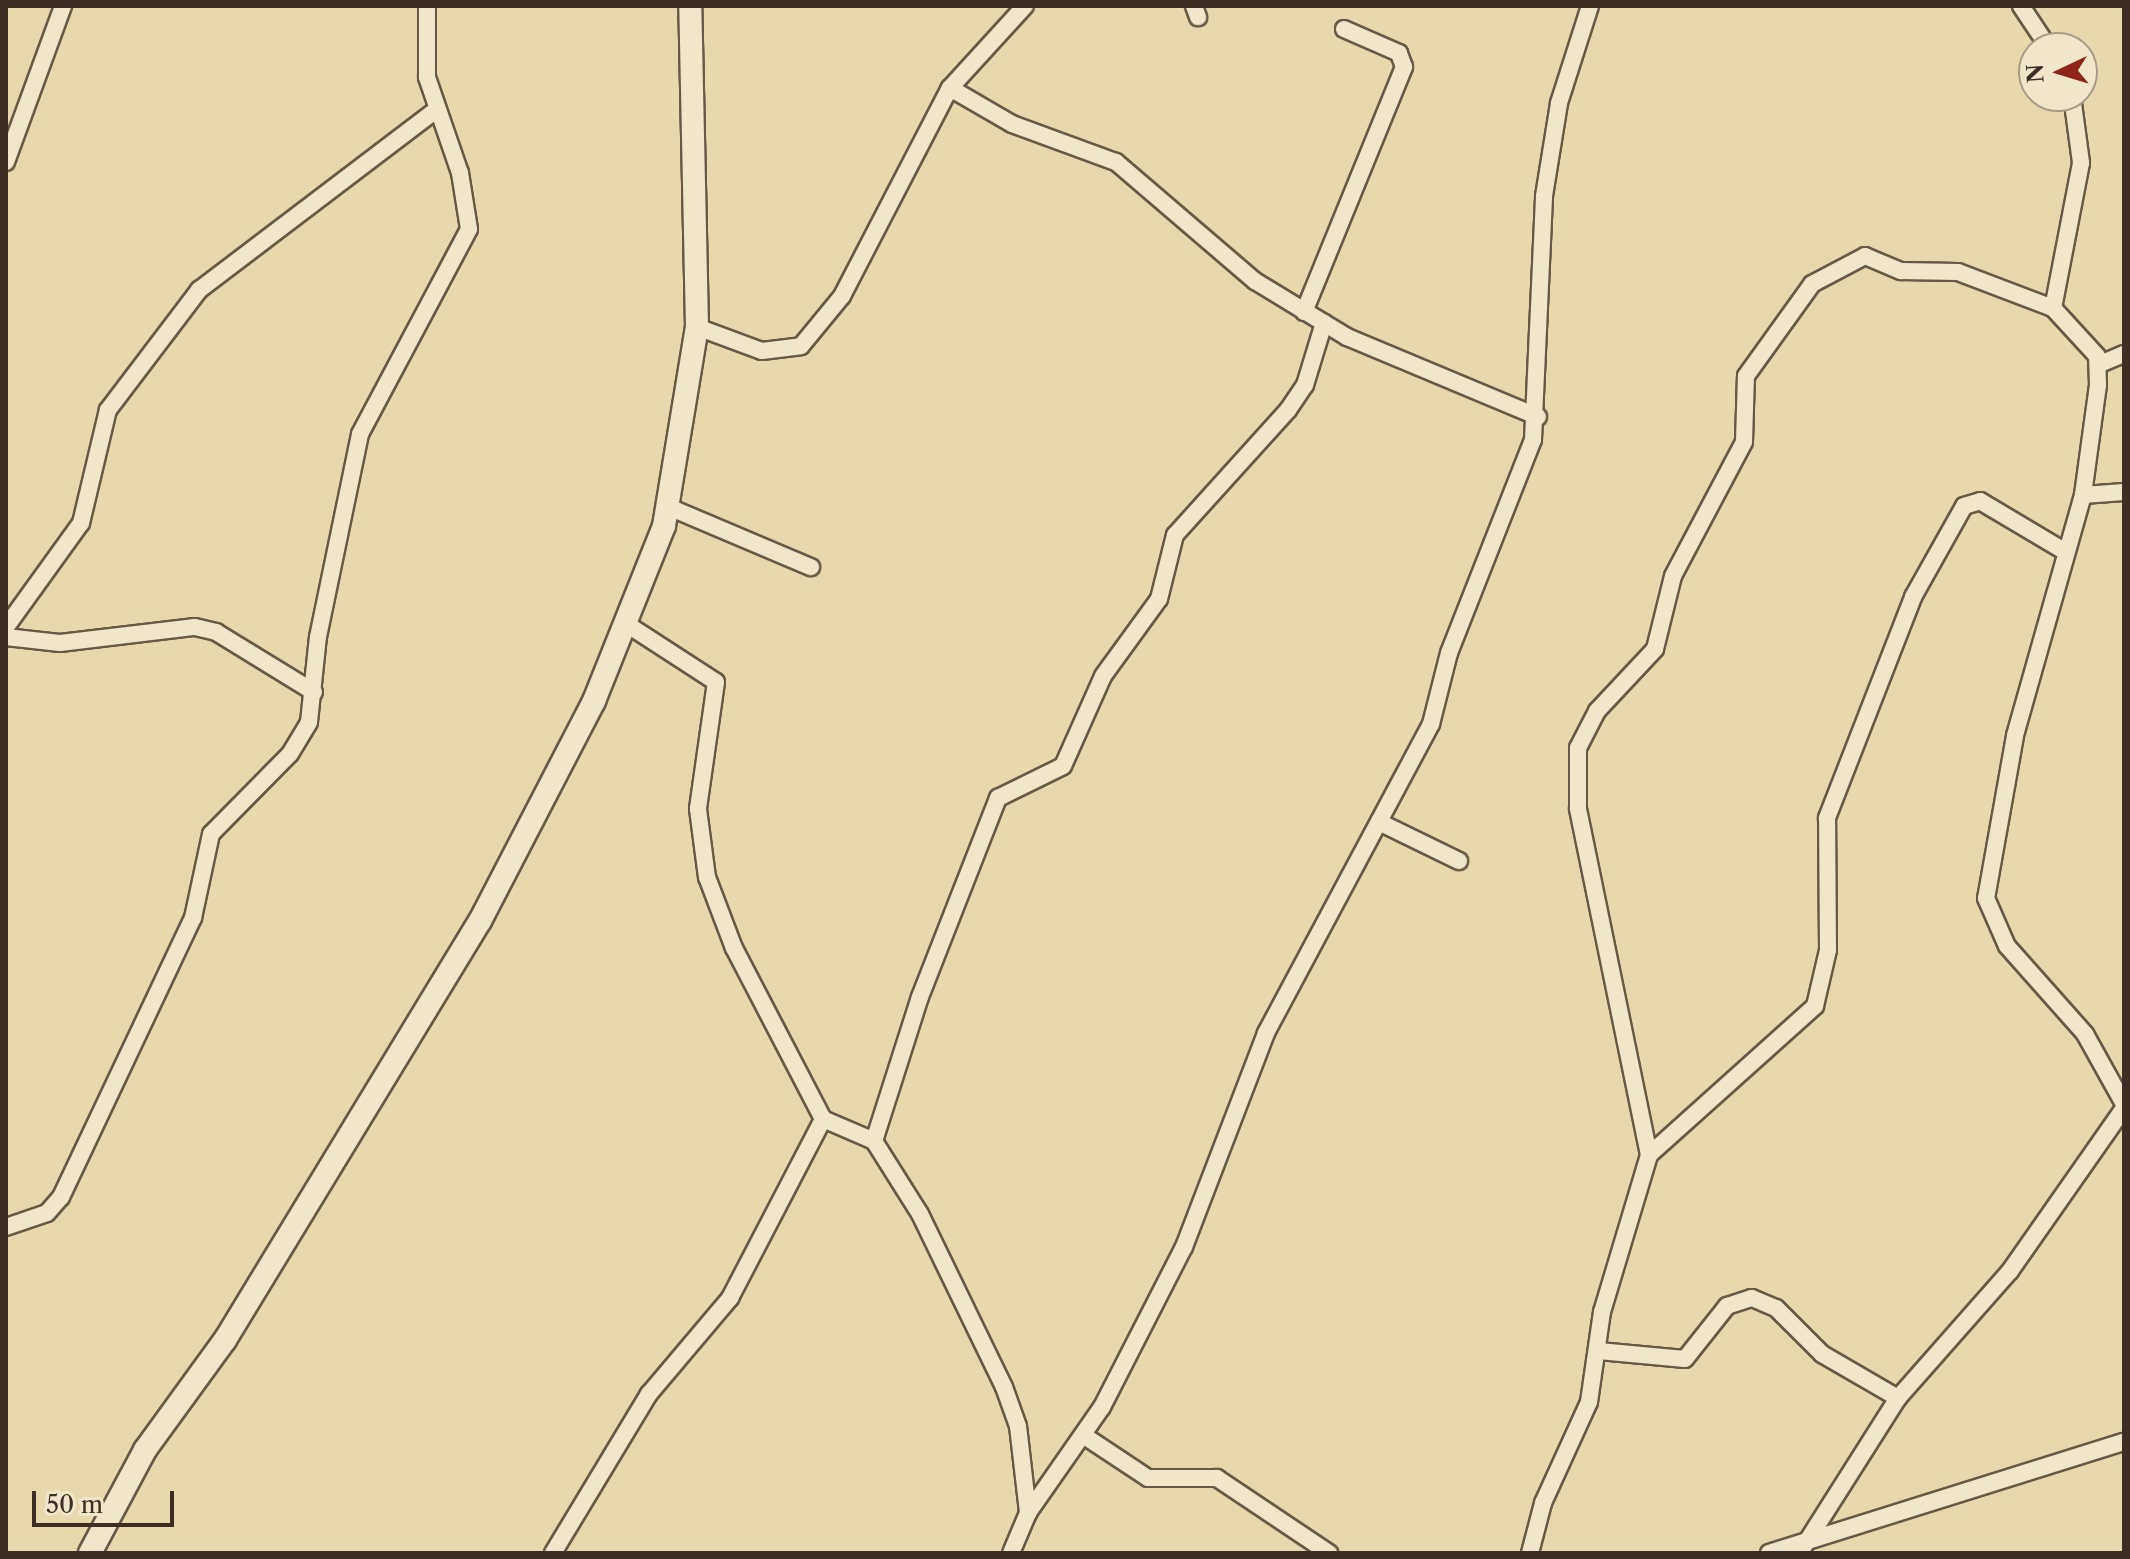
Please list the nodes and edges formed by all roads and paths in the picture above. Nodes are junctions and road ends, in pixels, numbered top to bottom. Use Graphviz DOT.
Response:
graph roads {
  1 [pos="63,6"];
  2 [pos="427,6"];
  3 [pos="690,6"];
  4 [pos="1025,6"];
  5 [pos="1590,6"];
  6 [pos="2021,6"];
  7 [pos="1344,29"];
  8 [pos="2038,32"];
  9 [pos="950,88"];
  10 [pos="436,110"];
  11 [pos="2074,112"];
  12 [pos="6,162"];
  13 [pos="2053,308"];
  14 [pos="1304,312"];
  15 [pos="1324,323"];
  16 [pos="697,327"];
  17 [pos="2124,354"];
  18 [pos="2100,364"];
  19 [pos="1538,417"];
  20 [pos="2124,492"];
  21 [pos="2083,495"];
  22 [pos="671,508"];
  23 [pos="2066,552"];
  24 [pos="811,567"];
  25 [pos="625,623"];
  26 [pos="6,627"];
  27 [pos="6,637"];
  28 [pos="314,692"];
  29 [pos="1379,822"];
  30 [pos="1459,861"];
  31 [pos="2124,1106"];
  32 [pos="823,1119"];
  33 [pos="874,1141"];
  34 [pos="1649,1155"];
  35 [pos="6,1227"];
  36 [pos="1599,1351"];
  37 [pos="1898,1398"];
  38 [pos="1083,1435"];
  39 [pos="2124,1442"];
  40 [pos="1028,1513"];
  41 [pos="1804,1546"];
  42 [pos="90,1553"];
  43 [pos="553,1553"];
  44 [pos="1011,1553"];
  45 [pos="1329,1553"];
  46 [pos="1530,1553"];
  47 [pos="1769,1553"];
  1 -- 12 [label="street"];
  2 -- 10 [label="street"];
  3 -- 16 [label="street"];
  4 -- 9 [label="street"];
  5 -- 19 [label="street"];
  6 -- 8 [label="street"];
  7 -- 14 [label="street"];
  9 -- 14 [label="street"];
  9 -- 16 [label="street"];
  10 -- 26 [label="street"];
  10 -- 28 [label="street"];
  11 -- 13 [label="street"];
  13 -- 18 [label="street"];
  13 -- 34 [label="street"];
  14 -- 15 [label="street"];
  15 -- 19 [label="street"];
  15 -- 33 [label="street"];
  16 -- 22 [label="street"];
  17 -- 18 [label="street"];
  18 -- 21 [label="street"];
  19 -- 29 [label="street"];
  20 -- 21 [label="street"];
  21 -- 23 [label="street"];
  22 -- 24 [label="street"];
  22 -- 25 [label="street"];
  23 -- 31 [label="street"];
  23 -- 34 [label="street"];
  25 -- 32 [label="street"];
  25 -- 42 [label="street"];
  27 -- 28 [label="street"];
  28 -- 35 [label="street"];
  29 -- 30 [label="street"];
  29 -- 38 [label="street"];
  31 -- 37 [label="street"];
  32 -- 33 [label="street"];
  32 -- 43 [label="street"];
  33 -- 40 [label="street"];
  34 -- 36 [label="street"];
  36 -- 37 [label="street"];
  36 -- 46 [label="street"];
  37 -- 41 [label="street"];
  38 -- 40 [label="street"];
  38 -- 45 [label="street"];
  39 -- 41 [label="street"];
  40 -- 44 [label="street"];
  41 -- 47 [label="street"];
}
